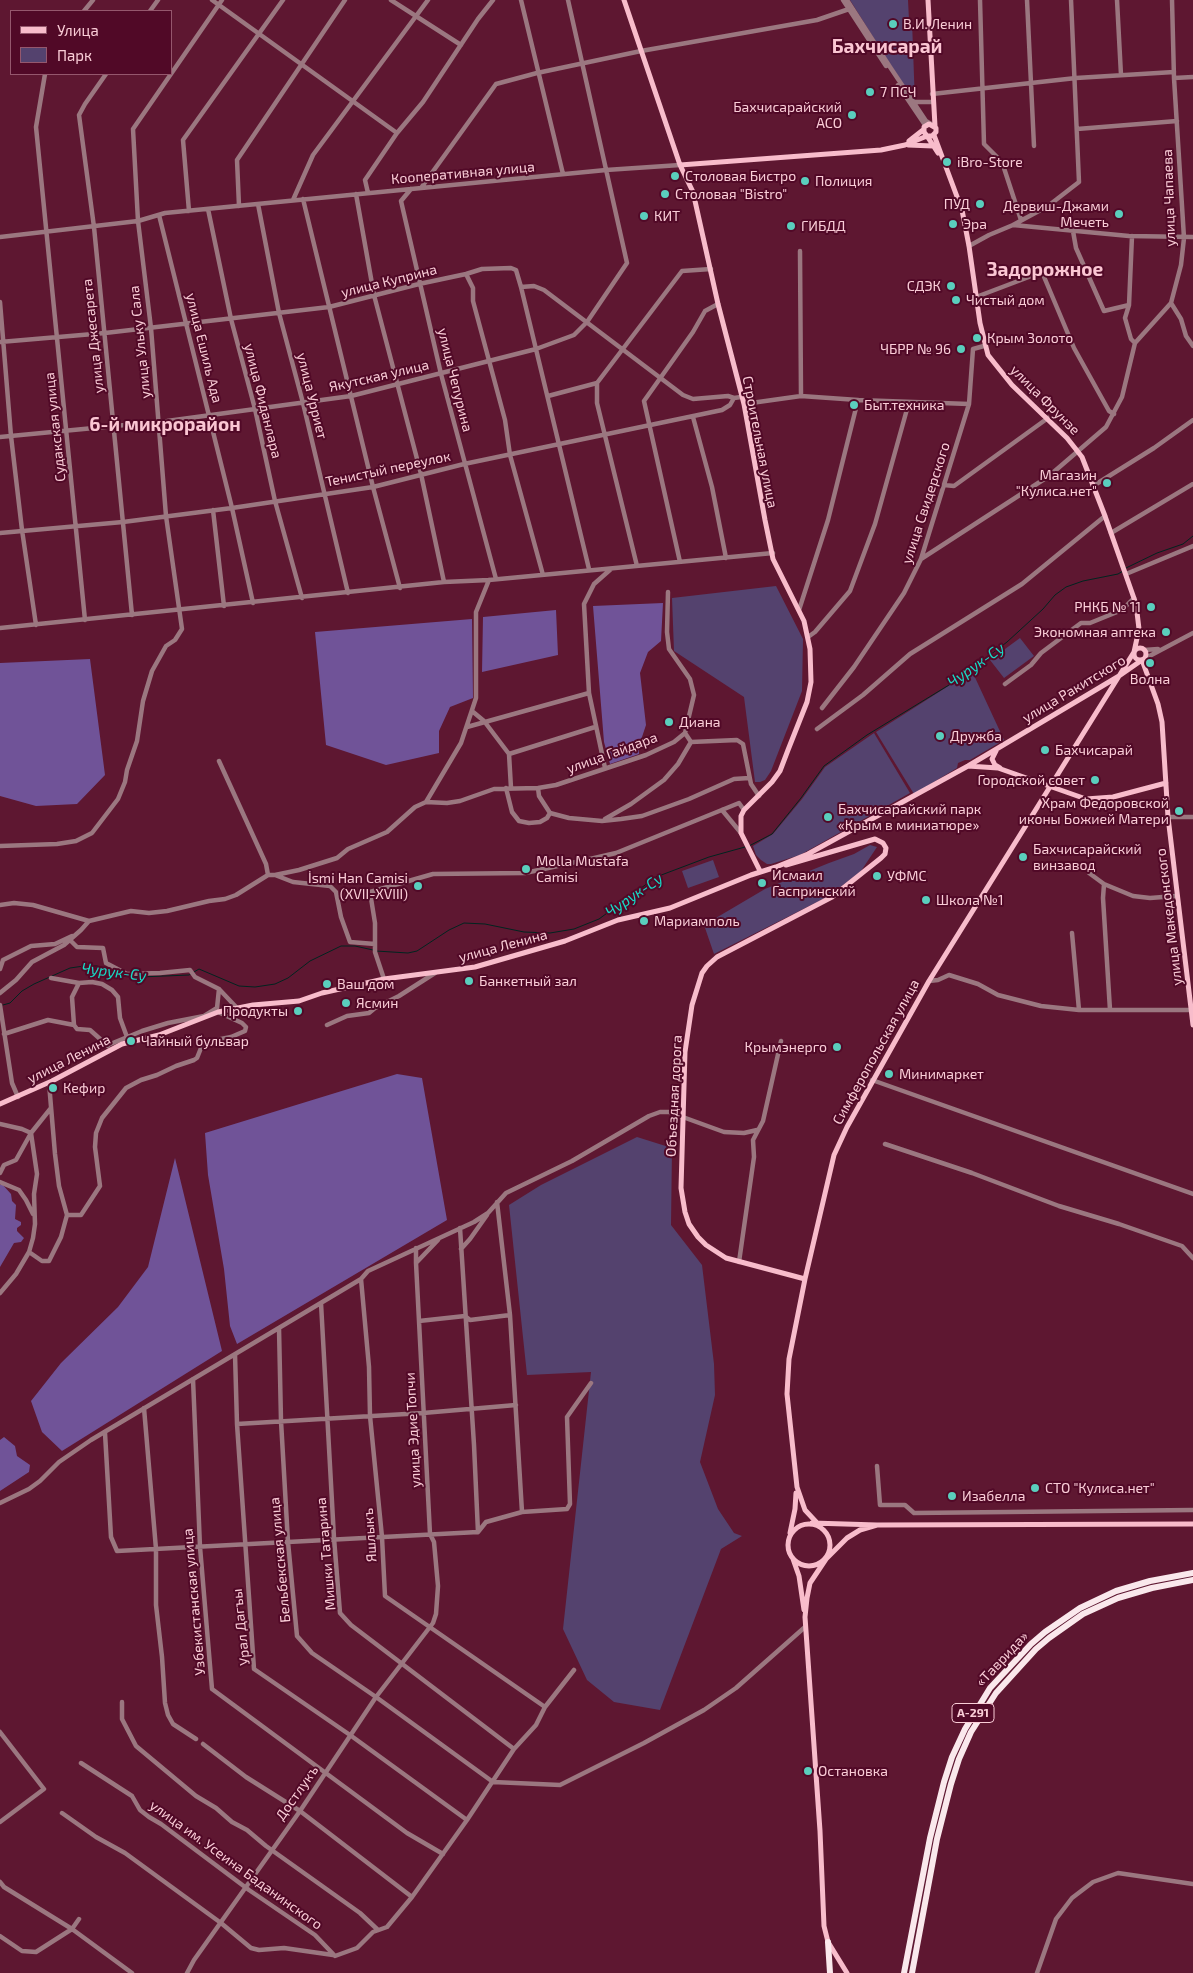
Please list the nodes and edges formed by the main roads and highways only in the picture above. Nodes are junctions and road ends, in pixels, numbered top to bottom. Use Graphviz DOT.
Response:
graph roads {
  1 [pos="624,0"];
  2 [pos="928,0"];
  3 [pos="929,126"];
  4 [pos="934,135"];
  5 [pos="927,136"];
  6 [pos="905,145"];
  7 [pos="933,146"];
  8 [pos="943,162"];
  9 [pos="680,165"];
  10 [pos="1140,629"];
  11 [pos="1144,650"];
  12 [pos="1134,652"];
  13 [pos="1142,660"];
  14 [pos="1119,676"];
  15 [pos="1000,748"];
  16 [pos="968,766"];
  17 [pos="1002,769"];
  18 [pos="1166,783"];
  19 [pos="1050,787"];
  20 [pos="776,867"];
  21 [pos="760,872"];
  22 [pos="1193,1025"];
  23 [pos="0,1104"];
  24 [pos="805,1279"];
  25 [pos="797,1487"];
  26 [pos="816,1524"];
  27 [pos="1193,1524"];
  28 [pos="877,1525"];
  29 [pos="790,1533"];
  30 [pos="791,1557"];
  31 [pos="826,1559"];
  32 [pos="1193,1573"];
  33 [pos="1193,1580"];
  34 [pos="805,1617"];
  35 [pos="828,1942"];
  36 [pos="830,1973"];
  37 [pos="847,1973"];
  38 [pos="904,1973"];
  39 [pos="912,1973"];
  1 -- 9 [label="main road, Строительная улица"];
  2 -- 3 [label="main road"];
  3 -- 4 [label="main road"];
  3 -- 5 [label="main road"];
  3 -- 6 [label="main road"];
  4 -- 5 [label="main road, Кооперативная улица"];
  4 -- 8 [label="main road, улица Фрунзе"];
  5 -- 6 [label="main road, Кооперативная улица"];
  5 -- 7 [label="main road"];
  6 -- 7 [label="main road"];
  6 -- 9 [label="main road, Кооперативная улица"];
  7 -- 8 [label="main road"];
  8 -- 10 [label="main road, улица Фрунзе"];
  9 -- 21 [label="main road, Строительная улица"];
  10 -- 11 [label="main road"];
  10 -- 12 [label="main road, улица Фрунзе"];
  11 -- 12 [label="main road"];
  11 -- 13 [label="main road"];
  12 -- 13 [label="main road"];
  12 -- 14 [label="main road, улица Фрунзе"];
  13 -- 14 [label="main road, улица Ракитского"];
  13 -- 18 [label="main road, улица Македонского"];
  14 -- 15 [label="main road, улица Ракитского"];
  14 -- 19 [label="main road, Симферопольская улица"];
  15 -- 16 [label="main road, улица Ракитского"];
  15 -- 17 [label="main road"];
  16 -- 17 [label="main road"];
  16 -- 20 [label="main road, улица Ленина"];
  17 -- 19 [label="main road"];
  18 -- 19 [label="main road"];
  18 -- 22 [label="main road, улица Македонского"];
  19 -- 24 [label="main road, Симферопольская улица"];
  20 -- 21 [label="main road, улица Ленина"];
  20 -- 24 [label="main road, Объездная дорога"];
  21 -- 23 [label="main road, улица Ленина"];
  24 -- 25 [label="main road, Симферопольская улица"];
  25 -- 26 [label="main road, Симферопольская улица"];
  25 -- 29 [label="main road, Симферопольская улица"];
  26 -- 28 [label="main road"];
  26 -- 29 [label="main road"];
  26 -- 31 [label="main road"];
  27 -- 28 [label="main road"];
  28 -- 31 [label="main road"];
  29 -- 30 [label="main road"];
  30 -- 31 [label="main road"];
  30 -- 34 [label="main road"];
  31 -- 34 [label="main road"];
  32 -- 38 [label="highway, «Таврида» / А-291"];
  33 -- 39 [label="highway, «Таврида» / А-291"];
  34 -- 35 [label="main road"];
  35 -- 36 [label="highway"];
  35 -- 37 [label="main road"];
}
